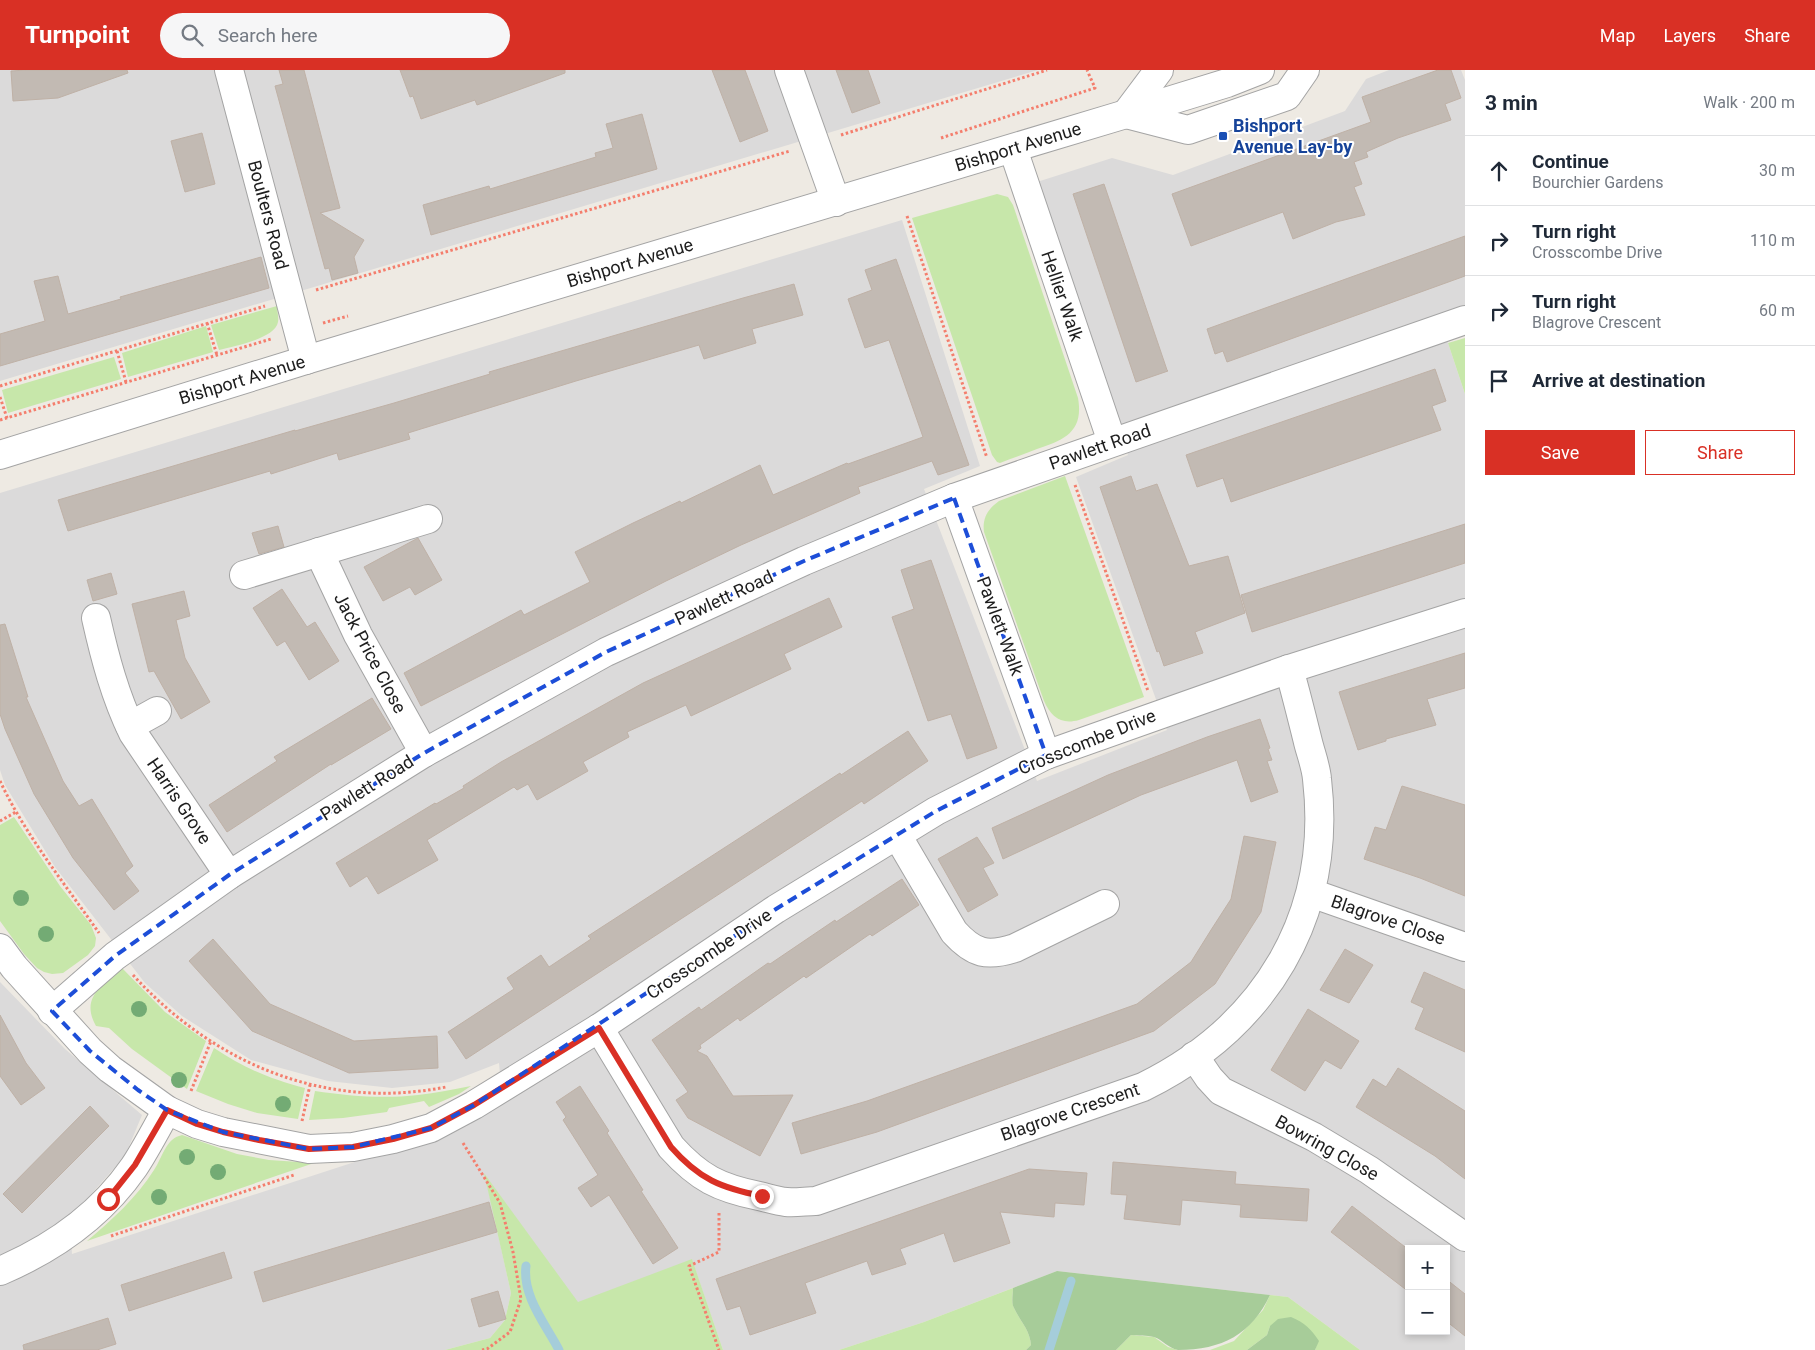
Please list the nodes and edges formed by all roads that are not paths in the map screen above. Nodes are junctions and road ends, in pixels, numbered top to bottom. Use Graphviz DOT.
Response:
graph roads {
  1 [pos="229,70"];
  2 [pos="789,70"];
  3 [pos="1159,70"];
  4 [pos="1260,70"];
  5 [pos="1306,70"];
  6 [pos="1126,114"];
  7 [pos="1013,149"];
  8 [pos="836,202"];
  9 [pos="1465,320"];
  10 [pos="306,360"];
  11 [pos="1112,442"];
  12 [pos="0,455"];
  13 [pos="954,498"];
  14 [pos="428,519"];
  15 [pos="319,552"];
  16 [pos="244,575"];
  17 [pos="1465,613"];
  18 [pos="96,618"];
  19 [pos="1289,669"];
  20 [pos="157,712"];
  21 [pos="130,726"];
  22 [pos="424,753"];
  23 [pos="1046,755"];
  24 [pos="896,835"];
  25 [pos="229,875"];
  26 [pos="1311,893"];
  27 [pos="1105,904"];
  28 [pos="1465,947"];
  29 [pos="5,963"];
  30 [pos="52,1011"];
  31 [pos="599,1028"];
  32 [pos="1194,1056"];
  33 [pos="174,1114"];
  34 [pos="1465,1237"];
  35 [pos="0,1272"];
  1 -- 10 [label="street, Boulters Road"];
  2 -- 8 [label="street"];
  3 -- 6 [label="street"];
  4 -- 6 [label="street, Bishport Avenue"];
  5 -- 6 [label="street"];
  6 -- 7 [label="street, Bishport Avenue"];
  7 -- 8 [label="street, Bishport Avenue"];
  7 -- 11 [label="street, Hellier Walk"];
  8 -- 10 [label="street, Bishport Avenue"];
  9 -- 11 [label="street, Pawlett Road"];
  10 -- 12 [label="street, Bishport Avenue"];
  11 -- 13 [label="street, Pawlett Road"];
  13 -- 22 [label="street, Pawlett Road"];
  13 -- 23 [label="street, Pawlett Walk"];
  14 -- 15 [label="street"];
  15 -- 16 [label="street"];
  15 -- 22 [label="street, Jack Price Close"];
  17 -- 19 [label="street, Crosscombe Drive"];
  18 -- 21 [label="street, Harris Grove"];
  19 -- 23 [label="street, Crosscombe Drive"];
  19 -- 26 [label="street, Blagrove Crescent"];
  20 -- 21 [label="street"];
  21 -- 25 [label="street, Harris Grove"];
  22 -- 25 [label="street, Pawlett Road"];
  23 -- 24 [label="street, Crosscombe Drive"];
  24 -- 27 [label="street"];
  24 -- 31 [label="street, Crosscombe Drive"];
  25 -- 30 [label="street, Pawlett Road"];
  26 -- 28 [label="street, Blagrove Close"];
  26 -- 32 [label="street, Blagrove Crescent"];
  29 -- 30 [label="street, Crosscombe Drive"];
  30 -- 33 [label="street, Crosscombe Drive"];
  31 -- 32 [label="street, Blagrove Crescent"];
  31 -- 33 [label="street, Crosscombe Drive"];
  32 -- 34 [label="street, Bowring Close"];
  33 -- 35 [label="street"];
}
